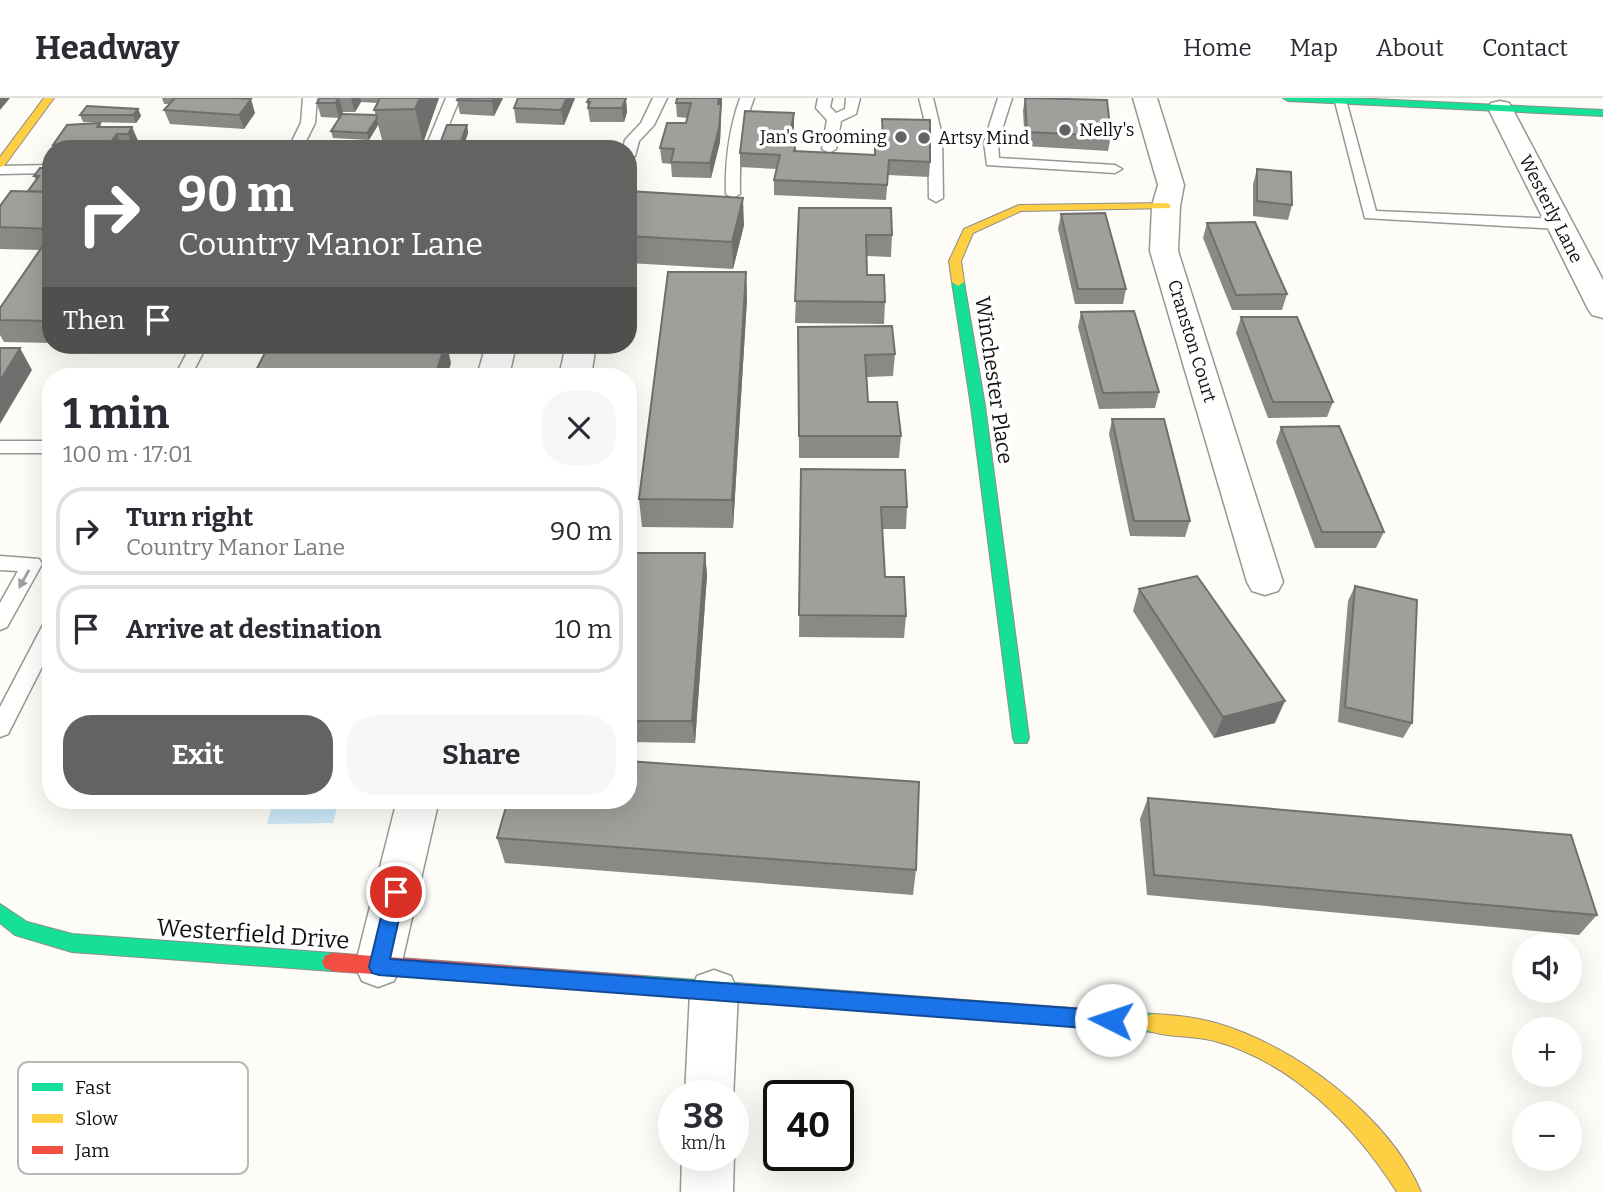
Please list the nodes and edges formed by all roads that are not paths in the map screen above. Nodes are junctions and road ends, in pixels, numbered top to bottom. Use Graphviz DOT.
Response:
graph roads {
  1 [pos="49,98"];
  2 [pos="310,98"];
  3 [pos="453,98"];
  4 [pos="660,98"];
  5 [pos="747,98"];
  6 [pos="825,98"];
  7 [pos="853,98"];
  8 [pos="926,98"];
  9 [pos="1005,98"];
  10 [pos="1146,98"];
  11 [pos="1288,98"];
  12 [pos="1339,100"];
  13 [pos="1500,108"];
  14 [pos="1603,113"];
  15 [pos="834,119"];
  16 [pos="300,140"];
  17 [pos="436,140"];
  18 [pos="632,140"];
  19 [pos="829,149"];
  20 [pos="2,161"];
  21 [pos="42,168"];
  22 [pos="1115,169"];
  23 [pos="733,194"];
  24 [pos="936,198"];
  25 [pos="1166,206"];
  26 [pos="1559,225"];
  27 [pos="1603,309"];
  28 [pos="0,447"];
  29 [pos="42,447"];
  30 [pos="0,563"];
  31 [pos="1265,582"];
  32 [pos="0,622"];
  33 [pos="42,646"];
  34 [pos="0,728"];
  35 [pos="1021,738"];
  36 [pos="416,809"];
  37 [pos="0,912"];
  38 [pos="379,967"];
  39 [pos="713,992"];
  40 [pos="710,1080"];
  41 [pos="707,1171"];
  42 [pos="706,1192"];
  43 [pos="1410,1192"];
  1 -- 20 [label="street"];
  2 -- 16 [label="lane"];
  3 -- 17 [label="lane"];
  4 -- 18 [label="lane"];
  5 -- 23 [label="lane"];
  6 -- 15 [label="lane"];
  7 -- 15 [label="lane"];
  8 -- 24 [label="lane"];
  9 -- 22 [label="lane"];
  10 -- 25 [label="street, Cranston Court"];
  11 -- 12 [label="street"];
  12 -- 13 [label="street"];
  12 -- 26 [label="lane"];
  13 -- 14 [label="street"];
  13 -- 26 [label="street, Westerly Lane"];
  15 -- 19 [label="lane"];
  20 -- 21 [label="lane"];
  25 -- 31 [label="street, Cranston Court"];
  25 -- 35 [label="street, Winchester Place"];
  26 -- 27 [label="street, Westerly Lane"];
  28 -- 29 [label="lane"];
  30 -- 32 [label="lane, one-way"];
  33 -- 34 [label="lane"];
  36 -- 38 [label="street"];
  37 -- 38 [label="street, Westerfield Drive"];
  38 -- 39 [label="street, Westerfield Drive"];
  39 -- 40 [label="street"];
  39 -- 43 [label="street, Westerfield Drive"];
  41 -- 42 [label="street"];
}
